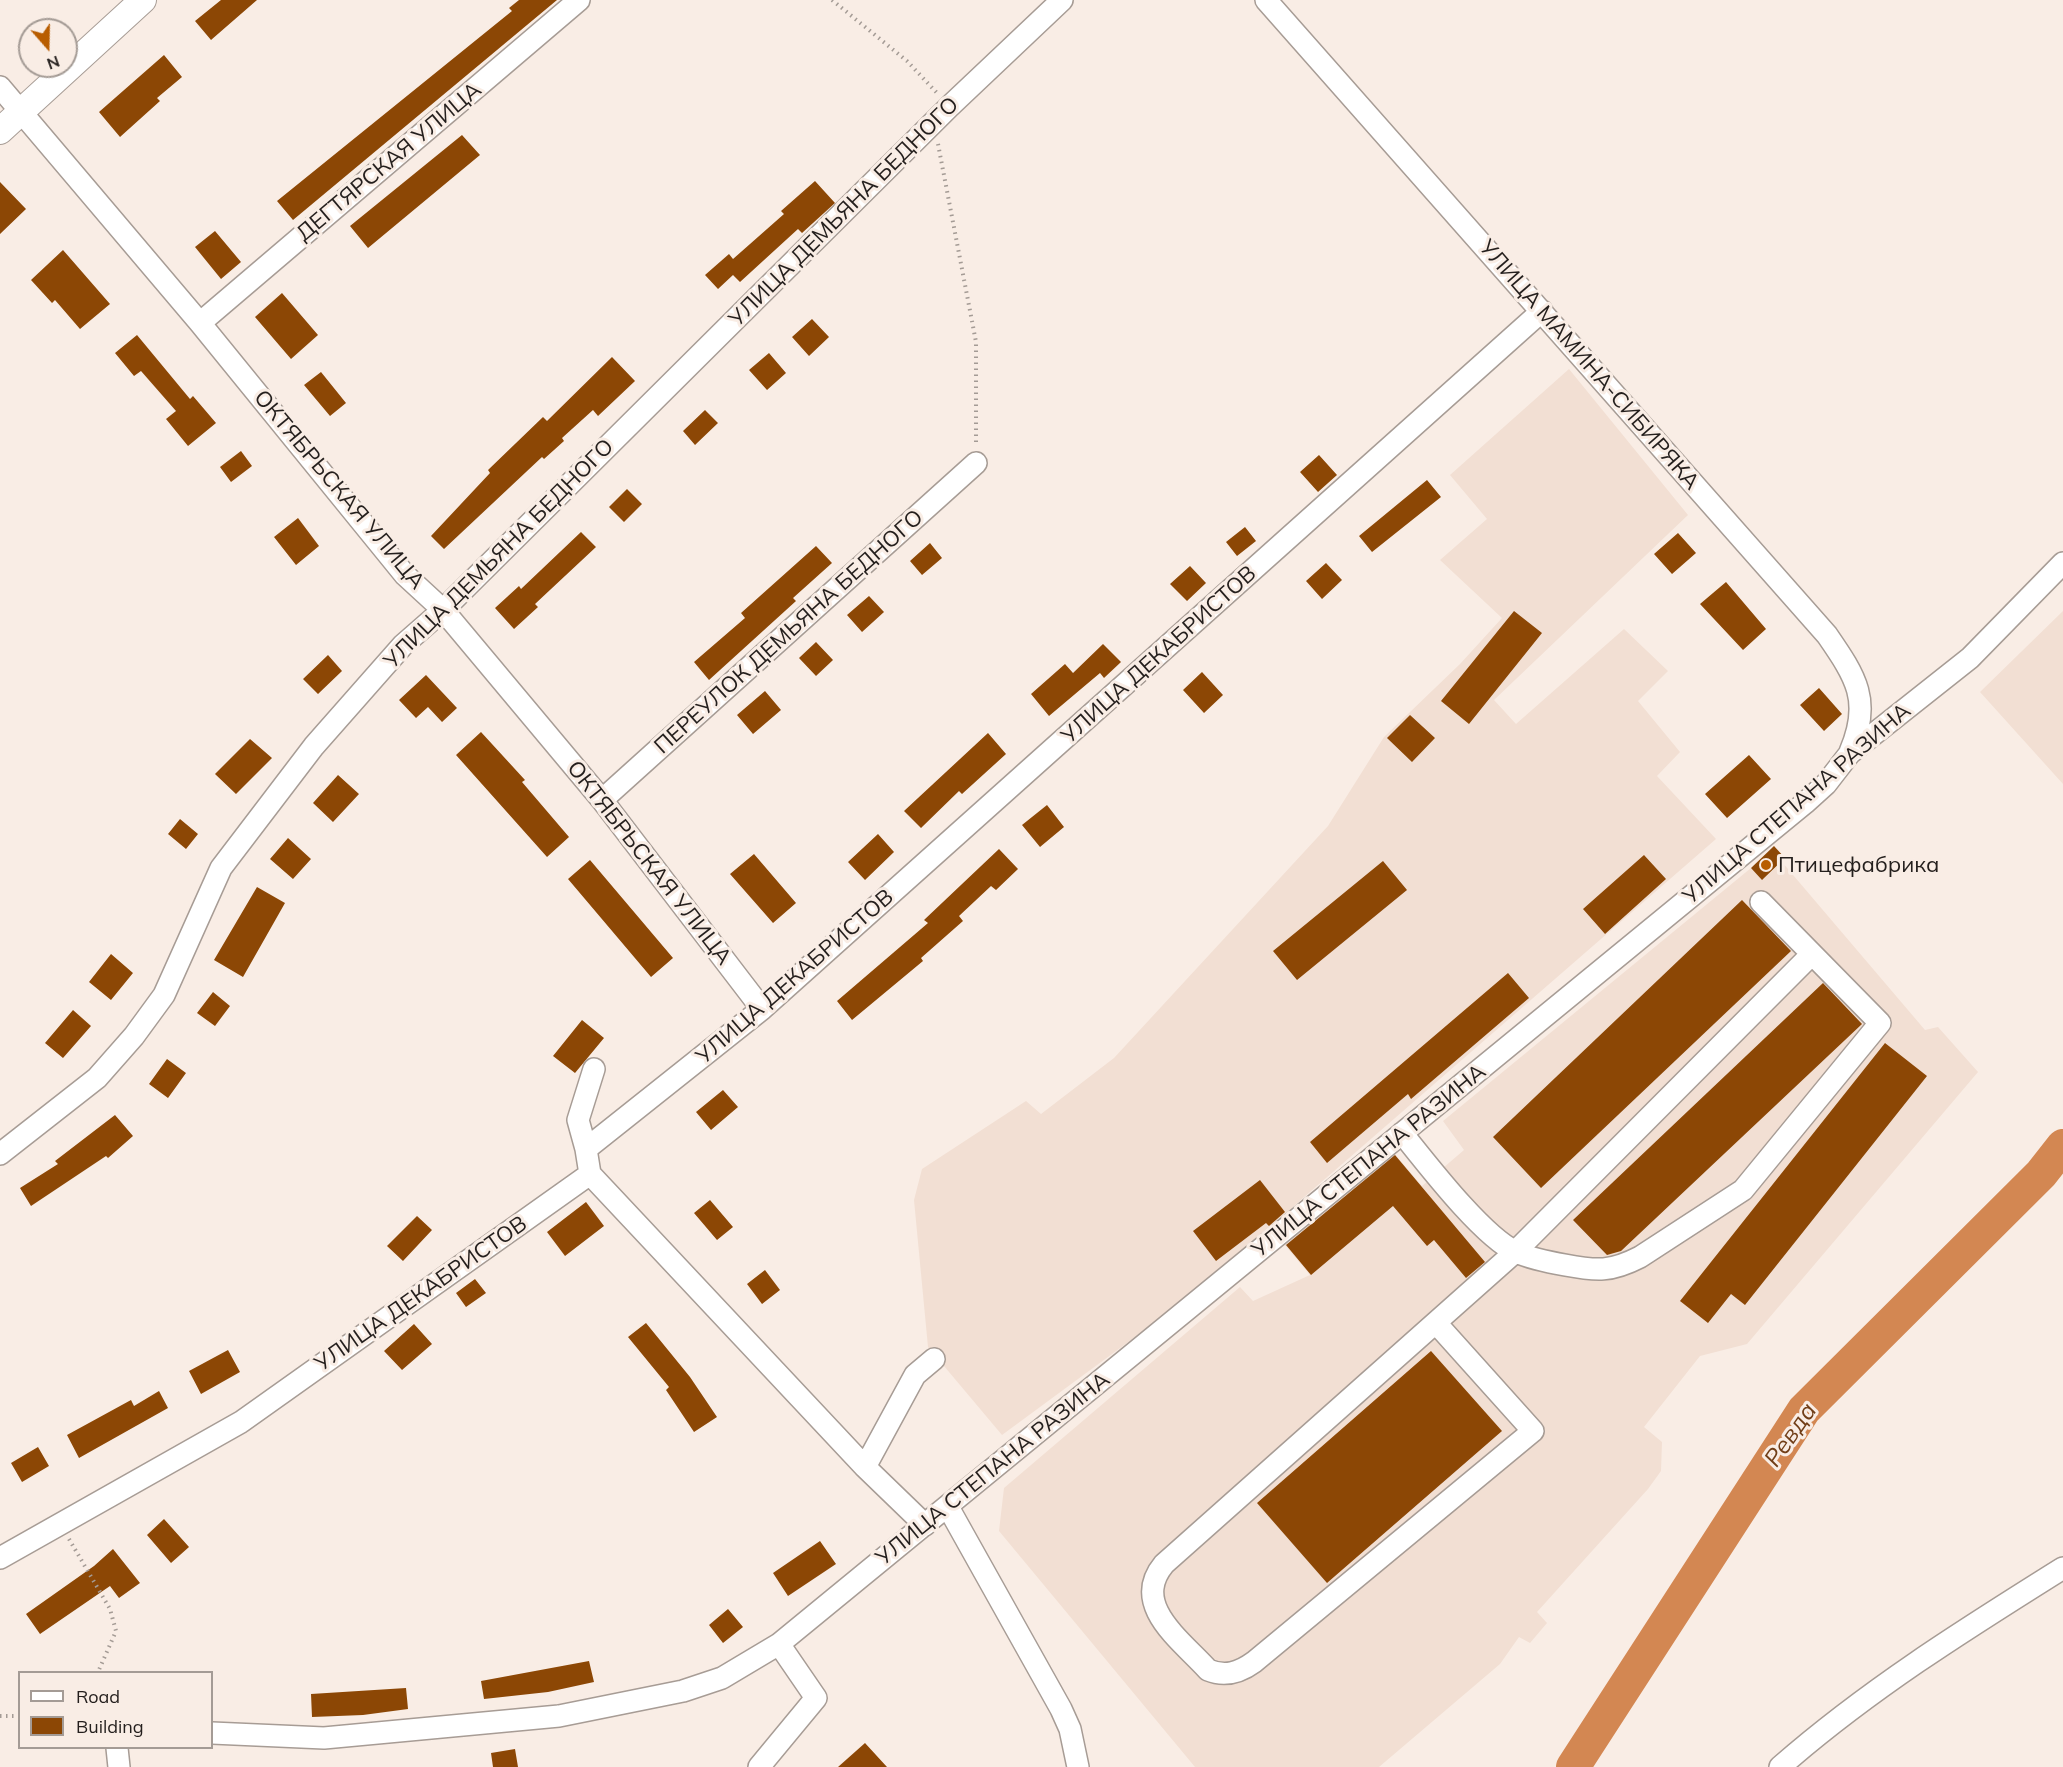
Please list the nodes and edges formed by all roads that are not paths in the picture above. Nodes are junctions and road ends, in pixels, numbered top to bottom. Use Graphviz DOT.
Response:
graph roads {
  1 [pos="142,0"];
  2 [pos="579,0"];
  3 [pos="1062,0"];
  4 [pos="1266,0"];
  5 [pos="0,87"];
  6 [pos="21,111"];
  7 [pos="0,131"];
  8 [pos="1542,311"];
  9 [pos="200,323"];
  10 [pos="976,463"];
  11 [pos="2063,563"];
  12 [pos="443,610"];
  13 [pos="1850,753"];
  14 [pos="602,800"];
  15 [pos="1761,902"];
  16 [pos="1812,954"];
  17 [pos="762,1009"];
  18 [pos="594,1069"];
  19 [pos="1402,1133"];
  20 [pos="586,1149"];
  21 [pos="0,1154"];
  22 [pos="590,1174"];
  23 [pos="1515,1252"];
  24 [pos="1436,1323"];
  25 [pos="934,1359"];
  26 [pos="865,1467"];
  27 [pos="948,1507"];
  28 [pos="925,1525"];
  29 [pos="0,1557"];
  30 [pos="2063,1568"];
  31 [pos="779,1644"];
  32 [pos="213,1733"];
  33 [pos="117,1749"];
  34 [pos="119,1767"];
  35 [pos="759,1767"];
  36 [pos="1078,1767"];
  37 [pos="1780,1767"];
  1 -- 6 [label="main road"];
  2 -- 9 [label="street, ДЕГТЯРСКАЯ УЛИЦА"];
  3 -- 12 [label="street, УЛИЦА ДЕМЬЯНА БЕДНОГО"];
  4 -- 8 [label="street, УЛИЦА МАМИНА-СИБИРЯКА"];
  5 -- 6 [label="street, ОКТЯБРЬСКАЯ УЛИЦА"];
  6 -- 7 [label="main road"];
  6 -- 9 [label="street, ОКТЯБРЬСКАЯ УЛИЦА"];
  8 -- 13 [label="street, УЛИЦА МАМИНА-СИБИРЯКА"];
  8 -- 17 [label="street, УЛИЦА ДЕКАБРИСТОВ"];
  9 -- 12 [label="street, ОКТЯБРЬСКАЯ УЛИЦА"];
  10 -- 14 [label="street, ПЕРЕУЛОК ДЕМЬЯНА БЕДНОГО"];
  11 -- 13 [label="street, УЛИЦА СТЕПАНА РАЗИНА"];
  12 -- 14 [label="street, ОКТЯБРЬСКАЯ УЛИЦА"];
  12 -- 21 [label="street, УЛИЦА ДЕМЬЯНА БЕДНОГО"];
  13 -- 19 [label="street, УЛИЦА СТЕПАНА РАЗИНА"];
  14 -- 17 [label="street, ОКТЯБРЬСКАЯ УЛИЦА"];
  15 -- 16 [label="street"];
  16 -- 23 [label="street"];
  16 -- 23 [label="street"];
  17 -- 20 [label="street, УЛИЦА ДЕКАБРИСТОВ"];
  18 -- 20 [label="street"];
  19 -- 23 [label="street"];
  19 -- 27 [label="street, УЛИЦА СТЕПАНА РАЗИНА"];
  20 -- 22 [label="street"];
  22 -- 26 [label="street"];
  22 -- 29 [label="street, УЛИЦА ДЕКАБРИСТОВ"];
  23 -- 24 [label="street"];
  24 -- 24 [label="street"];
  25 -- 26 [label="street"];
  26 -- 28 [label="street"];
  27 -- 28 [label="street, УЛИЦА СТЕПАНА РАЗИНА"];
  27 -- 36 [label="street"];
  28 -- 31 [label="street, УЛИЦА СТЕПАНА РАЗИНА"];
  30 -- 37 [label="street"];
  31 -- 32 [label="street, УЛИЦА СТЕПАНА РАЗИНА"];
  31 -- 35 [label="street"];
  33 -- 34 [label="street"];
}
